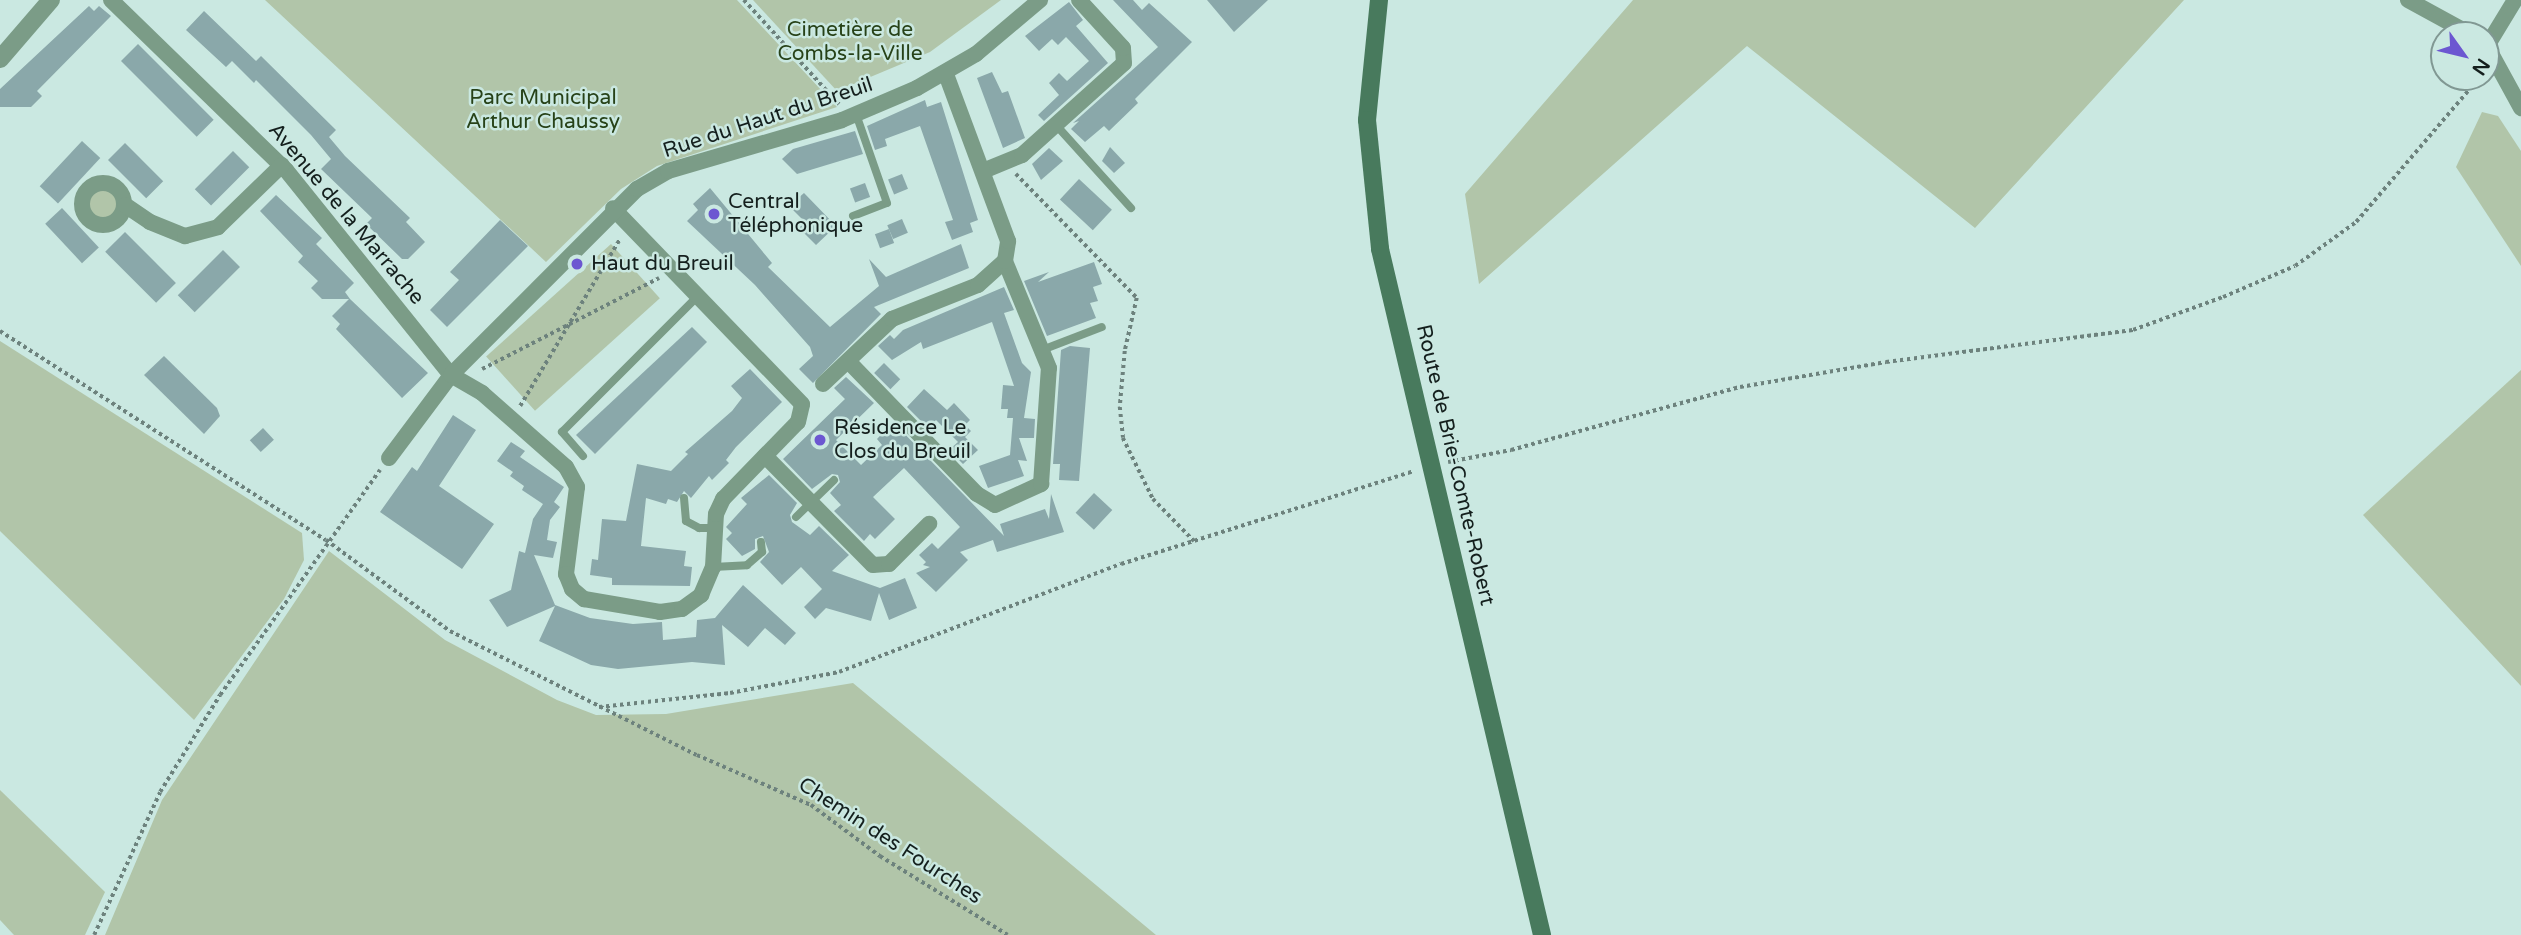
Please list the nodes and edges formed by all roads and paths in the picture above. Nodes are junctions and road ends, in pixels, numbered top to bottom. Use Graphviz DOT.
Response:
graph roads {
  1 [pos="51,0"];
  2 [pos="111,0"];
  3 [pos="744,0"];
  4 [pos="1040,0"];
  5 [pos="1079,0"];
  6 [pos="1379,0"];
  7 [pos="2408,0"];
  8 [pos="2515,0"];
  9 [pos="2446,21"];
  10 [pos="2500,24"];
  11 [pos="0,59"];
  12 [pos="2500,71"];
  13 [pos="945,72"];
  14 [pos="2468,91"];
  15 [pos="2521,108"];
  16 [pos="849,117"];
  17 [pos="1056,125"];
  18 [pos="1004,163"];
  19 [pos="282,165"];
  20 [pos="983,171"];
  21 [pos="125,205"];
  22 [pos="613,208"];
  23 [pos="1131,208"];
  24 [pos="853,216"];
  25 [pos="629,225"];
  26 [pos="1005,261"];
  27 [pos="673,271"];
  28 [pos="697,297"];
  29 [pos="569,324"];
  30 [pos="1102,327"];
  31 [pos="0,331"];
  32 [pos="1042,350"];
  33 [pos="848,360"];
  34 [pos="457,378"];
  35 [pos="823,384"];
  36 [pos="512,419"];
  37 [pos="583,456"];
  38 [pos="765,456"];
  39 [pos="389,458"];
  40 [pos="1432,465"];
  41 [pos="834,480"];
  42 [pos="684,498"];
  43 [pos="811,502"];
  44 [pos="796,517"];
  45 [pos="929,524"];
  46 [pos="715,528"];
  47 [pos="326,540"];
  48 [pos="1194,541"];
  49 [pos="761,542"];
  50 [pos="713,567"];
  51 [pos="599,707"];
  52 [pos="94,935"];
  53 [pos="1008,935"];
  54 [pos="1542,935"];
  1 -- 11 [label="street"];
  2 -- 19 [label="street, Avenue de la Marrache"];
  3 -- 16 [label="path"];
  4 -- 13 [label="street, Rue du Haut du Breuil"];
  5 -- 17 [label="street"];
  6 -- 40 [label="main road, Route de Brie-Comte-Robert"];
  7 -- 9 [label="street"];
  8 -- 10 [label="street"];
  12 -- 15 [label="street"];
  13 -- 16 [label="street, Rue du Haut du Breuil"];
  13 -- 20 [label="street"];
  14 -- 40 [label="path"];
  16 -- 22 [label="street, Rue du Haut du Breuil"];
  16 -- 24 [label="lane"];
  17 -- 18 [label="street"];
  17 -- 23 [label="lane"];
  18 -- 20 [label="street"];
  18 -- 48 [label="path"];
  19 -- 21 [label="street"];
  19 -- 34 [label="street, Avenue de la Marrache"];
  20 -- 26 [label="street"];
  22 -- 25 [label="street"];
  22 -- 34 [label="street, Rue du Haut du Breuil"];
  25 -- 27 [label="street"];
  25 -- 29 [label="path"];
  26 -- 32 [label="street"];
  26 -- 33 [label="street"];
  27 -- 28 [label="street"];
  27 -- 29 [label="path"];
  28 -- 37 [label="lane"];
  28 -- 38 [label="street"];
  29 -- 34 [label="path"];
  29 -- 36 [label="path"];
  30 -- 32 [label="lane"];
  31 -- 47 [label="path, Chemin des Fourches"];
  32 -- 33 [label="street"];
  33 -- 35 [label="street"];
  34 -- 36 [label="street, Avenue de la Marrache"];
  34 -- 39 [label="street, Rue du Haut du Breuil"];
  36 -- 50 [label="street, Avenue de la Marrache"];
  38 -- 43 [label="street"];
  38 -- 46 [label="street"];
  39 -- 47 [label="path"];
  40 -- 48 [label="path"];
  40 -- 54 [label="main road, Route de Brie-Comte-Robert"];
  41 -- 43 [label="lane"];
  42 -- 46 [label="lane"];
  43 -- 44 [label="lane"];
  43 -- 45 [label="street"];
  46 -- 50 [label="street"];
  47 -- 51 [label="path, Chemin des Fourches"];
  47 -- 52 [label="path"];
  48 -- 51 [label="path"];
  49 -- 50 [label="lane"];
  51 -- 53 [label="path, Chemin des Fourches"];
}
